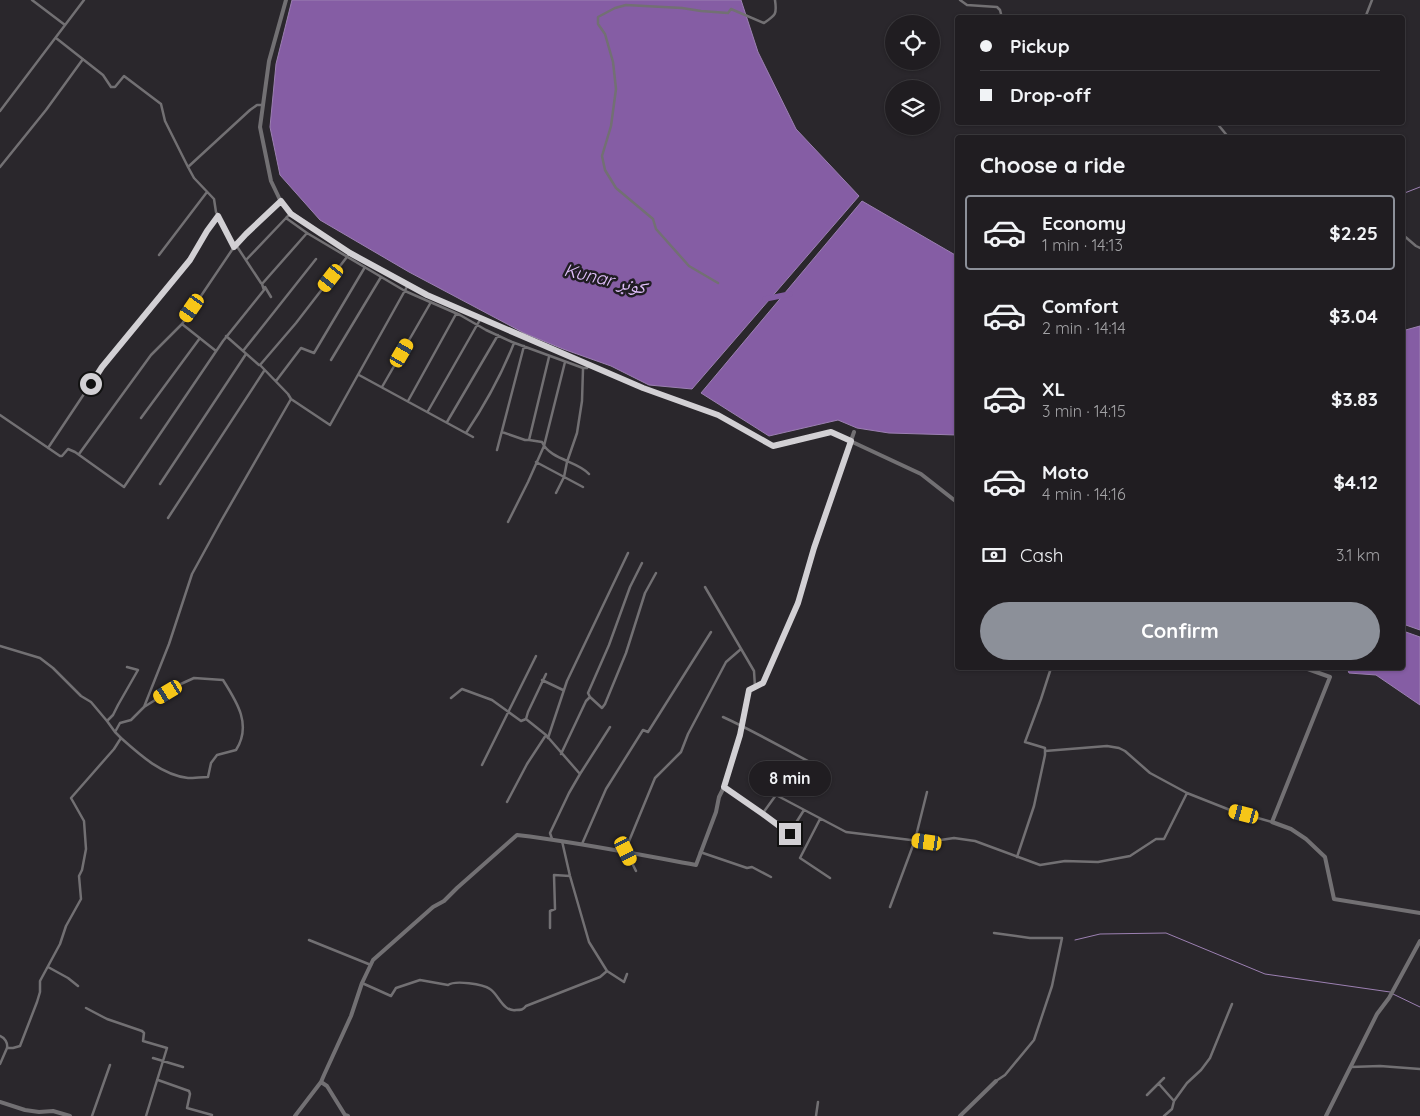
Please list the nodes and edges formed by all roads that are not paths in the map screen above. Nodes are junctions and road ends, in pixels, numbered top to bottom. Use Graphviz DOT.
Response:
graph roads {
  1 [pos="32,0"];
  2 [pos="84,0"];
  3 [pos="286,0"];
  4 [pos="775,0"];
  5 [pos="960,0"];
  6 [pos="1372,0"];
  7 [pos="1001,15"];
  8 [pos="1366,15"];
  9 [pos="65,25"];
  10 [pos="56,38"];
  11 [pos="83,59"];
  12 [pos="263,105"];
  13 [pos="0,111"];
  14 [pos="1218,125"];
  15 [pos="1227,135"];
  16 [pos="0,167"];
  17 [pos="188,167"];
  18 [pos="207,192"];
  19 [pos="281,201"];
  20 [pos="291,214"];
  21 [pos="218,216"];
  22 [pos="286,218"];
  23 [pos="307,233"];
  24 [pos="1405,237"];
  25 [pos="235,246"];
  26 [pos="1420,248"];
  27 [pos="159,255"];
  28 [pos="349,255"];
  29 [pos="316,259"];
  30 [pos="246,260"];
  31 [pos="365,267"];
  32 [pos="381,277"];
  33 [pos="718,283"];
  34 [pos="262,284"];
  35 [pos="408,285"];
  36 [pos="405,291"];
  37 [pos="271,297"];
  38 [pos="431,302"];
  39 [pos="456,314"];
  40 [pos="481,318"];
  41 [pos="182,324"];
  42 [pos="477,325"];
  43 [pos="498,335"];
  44 [pos="226,336"];
  45 [pos="200,338"];
  46 [pos="514,343"];
  47 [pos="524,346"];
  48 [pos="216,351"];
  49 [pos="243,351"];
  50 [pos="246,354"];
  51 [pos="549,357"];
  52 [pos="331,360"];
  53 [pos="565,362"];
  54 [pos="260,365"];
  55 [pos="589,365"];
  56 [pos="583,368"];
  57 [pos="264,370"];
  58 [pos="358,375"];
  59 [pos="276,381"];
  60 [pos="382,387"];
  61 [pos="291,400"];
  62 [pos="408,401"];
  63 [pos="428,412"];
  64 [pos="0,415"];
  65 [pos="141,418"];
  66 [pos="447,422"];
  67 [pos="502,432"];
  68 [pos="854,432"];
  69 [pos="466,433"];
  70 [pos="473,436"];
  71 [pos="529,440"];
  72 [pos="851,441"];
  73 [pos="544,446"];
  74 [pos="48,448"];
  75 [pos="498,450"];
  76 [pos="79,454"];
  77 [pos="536,462"];
  78 [pos="567,462"];
  79 [pos="589,474"];
  80 [pos="564,477"];
  81 [pos="160,484"];
  82 [pos="582,487"];
  83 [pos="556,493"];
  84 [pos="955,501"];
  85 [pos="168,518"];
  86 [pos="508,522"];
  87 [pos="628,553"];
  88 [pos="642,563"];
  89 [pos="656,573"];
  90 [pos="705,587"];
  91 [pos="711,632"];
  92 [pos="0,646"];
  93 [pos="741,649"];
  94 [pos="536,656"];
  95 [pos="127,667"];
  96 [pos="1051,670"];
  97 [pos="1311,670"];
  98 [pos="546,674"];
  99 [pos="542,680"];
  100 [pos="755,688"];
  101 [pos="564,691"];
  102 [pos="590,697"];
  103 [pos="452,698"];
  104 [pos="144,707"];
  105 [pos="508,712"];
  106 [pos="723,717"];
  107 [pos="526,719"];
  108 [pos="107,721"];
  109 [pos="742,726"];
  110 [pos="610,727"];
  111 [pos="115,732"];
  112 [pos="547,736"];
  113 [pos="121,738"];
  114 [pos="1045,751"];
  115 [pos="561,754"];
  116 [pos="482,765"];
  117 [pos="821,768"];
  118 [pos="580,774"];
  119 [pos="724,787"];
  120 [pos="927,792"];
  121 [pos="1187,793"];
  122 [pos="507,802"];
  123 [pos="804,810"];
  124 [pos="763,814"];
  125 [pos="820,819"];
  126 [pos="1272,822"];
  127 [pos="790,834"];
  128 [pos="552,839"];
  129 [pos="562,840"];
  130 [pos="915,840"];
  131 [pos="582,845"];
  132 [pos="782,846"];
  133 [pos="626,851"];
  134 [pos="700,852"];
  135 [pos="1017,857"];
  136 [pos="636,871"];
  137 [pos="570,876"];
  138 [pos="771,877"];
  139 [pos="830,878"];
  140 [pos="890,907"];
  141 [pos="1420,914"];
  142 [pos="550,928"];
  143 [pos="994,933"];
  144 [pos="309,940"];
  145 [pos="1420,941"];
  146 [pos="371,964"];
  147 [pos="48,967"];
  148 [pos="607,971"];
  149 [pos="627,974"];
  150 [pos="362,983"];
  151 [pos="78,986"];
  152 [pos="1232,1004"];
  153 [pos="86,1008"];
  154 [pos="0,1036"];
  155 [pos="7,1048"];
  156 [pos="153,1058"];
  157 [pos="164,1060"];
  158 [pos="0,1064"];
  159 [pos="110,1065"];
  160 [pos="183,1067"];
  161 [pos="1350,1067"];
  162 [pos="1420,1069"];
  163 [pos="1164,1078"];
  164 [pos="158,1080"];
  165 [pos="996,1081"];
  166 [pos="321,1082"];
  167 [pos="1159,1084"];
  168 [pos="1147,1095"];
  169 [pos="1174,1101"];
  170 [pos="0,1102"];
  171 [pos="818,1102"];
  172 [pos="70,1116"];
  173 [pos="92,1116"];
  174 [pos="146,1116"];
  175 [pos="212,1116"];
  176 [pos="295,1116"];
  177 [pos="348,1116"];
  178 [pos="816,1116"];
  179 [pos="960,1116"];
  180 [pos="1164,1116"];
  181 [pos="1326,1116"];
  1 -- 9 [label="street"];
  2 -- 9 [label="street"];
  3 -- 12 [label="street"];
  4 -- 33 [label="street"];
  5 -- 7 [label="street"];
  6 -- 8 [label="street"];
  9 -- 10 [label="street"];
  10 -- 11 [label="street"];
  10 -- 13 [label="street"];
  11 -- 16 [label="street"];
  11 -- 17 [label="street"];
  12 -- 17 [label="street"];
  12 -- 19 [label="street"];
  14 -- 15 [label="street"];
  17 -- 18 [label="street"];
  18 -- 21 [label="street"];
  18 -- 27 [label="street"];
  19 -- 20 [label="street"];
  19 -- 25 [label="street"];
  20 -- 22 [label="street"];
  20 -- 28 [label="street"];
  21 -- 25 [label="street"];
  21 -- 74 [label="street"];
  22 -- 23 [label="street"];
  22 -- 30 [label="street"];
  23 -- 28 [label="street"];
  23 -- 34 [label="street"];
  24 -- 26 [label="street"];
  25 -- 30 [label="street"];
  25 -- 41 [label="street"];
  28 -- 31 [label="street"];
  28 -- 35 [label="street"];
  28 -- 54 [label="street"];
  29 -- 49 [label="street"];
  30 -- 34 [label="street"];
  31 -- 32 [label="street"];
  31 -- 59 [label="street"];
  32 -- 36 [label="street"];
  32 -- 52 [label="street"];
  34 -- 37 [label="street"];
  34 -- 44 [label="street"];
  35 -- 36 [label="street"];
  35 -- 40 [label="street"];
  36 -- 38 [label="street"];
  36 -- 58 [label="street"];
  38 -- 39 [label="street"];
  38 -- 60 [label="street"];
  39 -- 42 [label="street"];
  39 -- 62 [label="street"];
  40 -- 42 [label="street"];
  40 -- 55 [label="street"];
  41 -- 45 [label="street"];
  41 -- 76 [label="street"];
  42 -- 43 [label="street"];
  42 -- 63 [label="street"];
  43 -- 46 [label="street"];
  43 -- 66 [label="street"];
  44 -- 48 [label="street"];
  44 -- 49 [label="street"];
  45 -- 48 [label="street"];
  45 -- 65 [label="street"];
  46 -- 47 [label="street"];
  46 -- 69 [label="street"];
  47 -- 51 [label="street"];
  47 -- 67 [label="street"];
  48 -- 76 [label="street"];
  49 -- 50 [label="street"];
  50 -- 54 [label="street"];
  50 -- 81 [label="street"];
  51 -- 53 [label="street"];
  51 -- 71 [label="street"];
  53 -- 56 [label="street"];
  53 -- 73 [label="street"];
  54 -- 57 [label="street"];
  55 -- 56 [label="street"];
  55 -- 72 [label="street"];
  56 -- 78 [label="street"];
  57 -- 59 [label="street"];
  57 -- 85 [label="street"];
  58 -- 60 [label="street"];
  58 -- 61 [label="street"];
  59 -- 61 [label="street"];
  60 -- 62 [label="street"];
  61 -- 104 [label="street"];
  62 -- 63 [label="street"];
  63 -- 66 [label="street"];
  64 -- 74 [label="street"];
  66 -- 69 [label="street"];
  67 -- 71 [label="street"];
  67 -- 75 [label="street"];
  68 -- 72 [label="street"];
  69 -- 70 [label="street"];
  71 -- 73 [label="street"];
  72 -- 84 [label="street"];
  72 -- 100 [label="street"];
  73 -- 77 [label="street"];
  73 -- 78 [label="street"];
  74 -- 76 [label="street"];
  77 -- 80 [label="street"];
  77 -- 86 [label="street"];
  78 -- 79 [label="street"];
  78 -- 80 [label="street"];
  80 -- 82 [label="street"];
  80 -- 83 [label="street"];
  87 -- 101 [label="street"];
  88 -- 102 [label="street"];
  89 -- 102 [label="street"];
  90 -- 93 [label="street"];
  91 -- 131 [label="street"];
  92 -- 108 [label="street"];
  93 -- 100 [label="street"];
  93 -- 133 [label="street"];
  94 -- 105 [label="street"];
  95 -- 108 [label="street"];
  96 -- 114 [label="street"];
  97 -- 126 [label="street"];
  98 -- 99 [label="street"];
  99 -- 101 [label="street"];
  99 -- 107 [label="street"];
  100 -- 109 [label="street"];
  101 -- 112 [label="street"];
  102 -- 115 [label="street"];
  103 -- 105 [label="street"];
  104 -- 111 [label="street"];
  104 -- 113 [label="street"];
  105 -- 107 [label="street"];
  105 -- 116 [label="street"];
  106 -- 109 [label="street"];
  107 -- 112 [label="street"];
  108 -- 111 [label="street"];
  109 -- 117 [label="street"];
  109 -- 119 [label="street"];
  110 -- 118 [label="street"];
  111 -- 113 [label="street"];
  112 -- 115 [label="street"];
  112 -- 122 [label="street"];
  113 -- 147 [label="street"];
  114 -- 121 [label="street"];
  114 -- 135 [label="street"];
  115 -- 118 [label="street"];
  118 -- 128 [label="street"];
  119 -- 124 [label="street"];
  119 -- 134 [label="street"];
  120 -- 130 [label="street"];
  121 -- 126 [label="street"];
  121 -- 135 [label="street"];
  123 -- 124 [label="street"];
  123 -- 125 [label="street"];
  123 -- 127 [label="street"];
  124 -- 127 [label="street"];
  125 -- 130 [label="street"];
  125 -- 139 [label="street"];
  126 -- 141 [label="street"];
  127 -- 132 [label="street"];
  128 -- 129 [label="street"];
  128 -- 146 [label="street"];
  129 -- 131 [label="street"];
  129 -- 137 [label="street"];
  130 -- 135 [label="street"];
  130 -- 140 [label="street"];
  131 -- 133 [label="street"];
  133 -- 134 [label="street"];
  133 -- 136 [label="street"];
  134 -- 138 [label="street"];
  137 -- 142 [label="street"];
  137 -- 148 [label="street"];
  143 -- 165 [label="street"];
  144 -- 146 [label="street"];
  145 -- 161 [label="street"];
  146 -- 150 [label="street"];
  147 -- 151 [label="street"];
  147 -- 155 [label="street"];
  148 -- 149 [label="street"];
  148 -- 150 [label="street"];
  150 -- 166 [label="street"];
  152 -- 169 [label="street"];
  153 -- 157 [label="street"];
  154 -- 155 [label="street"];
  155 -- 158 [label="street"];
  156 -- 157 [label="street"];
  157 -- 160 [label="street"];
  157 -- 164 [label="street"];
  159 -- 173 [label="street"];
  161 -- 162 [label="street"];
  161 -- 181 [label="street"];
  163 -- 167 [label="street"];
  164 -- 174 [label="street"];
  164 -- 175 [label="street"];
  165 -- 179 [label="street"];
  166 -- 176 [label="street"];
  166 -- 177 [label="street"];
  167 -- 168 [label="street"];
  167 -- 169 [label="street"];
  169 -- 180 [label="street"];
  170 -- 172 [label="street"];
  171 -- 178 [label="street"];
}
